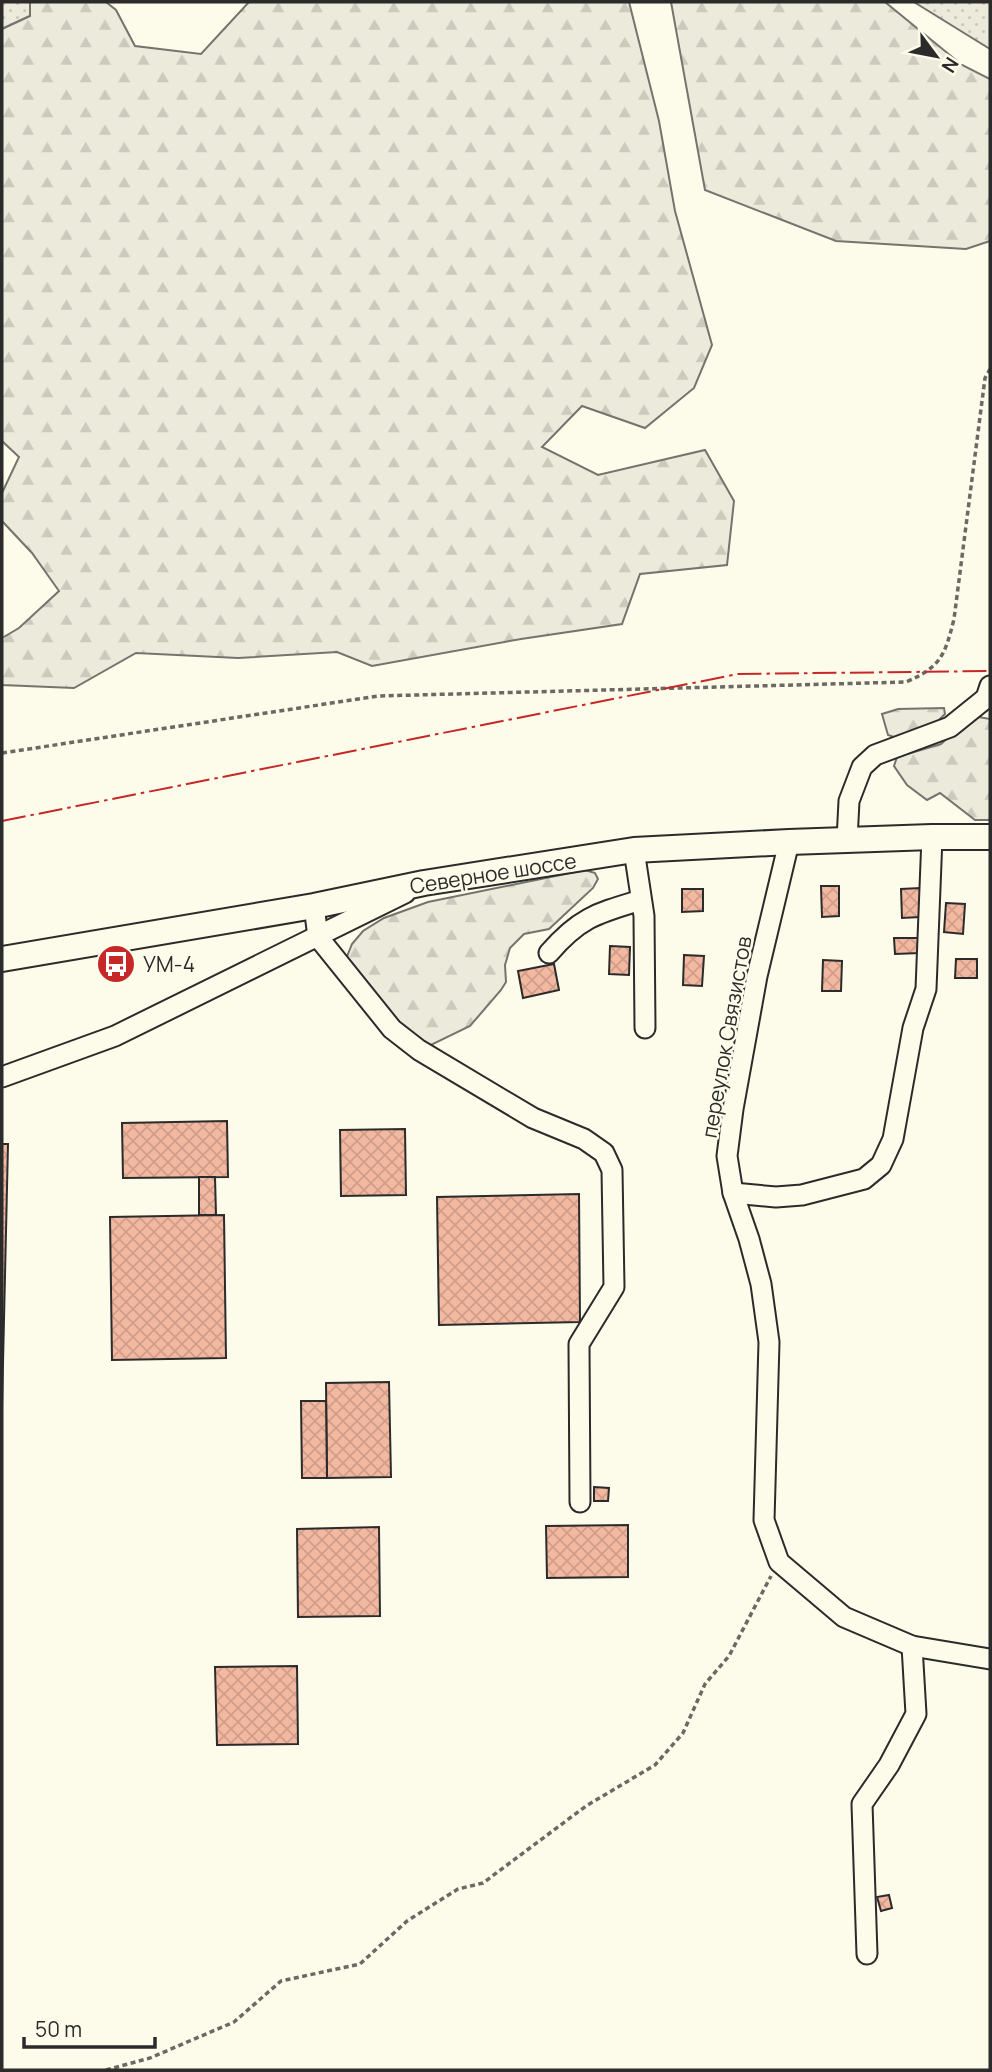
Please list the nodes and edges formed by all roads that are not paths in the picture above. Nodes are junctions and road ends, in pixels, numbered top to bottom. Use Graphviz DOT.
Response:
graph roads {
  1 [pos="990,686"];
  2 [pos="932,837"];
  3 [pos="990,837"];
  4 [pos="847,840"];
  5 [pos="789,842"];
  6 [pos="634,850"];
  7 [pos="424,883"];
  8 [pos="641,900"];
  9 [pos="314,906"];
  10 [pos="318,937"];
  11 [pos="66,947"];
  12 [pos="2,950"];
  13 [pos="550,953"];
  14 [pos="2,959"];
  15 [pos="645,1028"];
  16 [pos="2,1077"];
  17 [pos="733,1193"];
  18 [pos="579,1502"];
  19 [pos="912,1646"];
  20 [pos="990,1660"];
  21 [pos="867,1954"];
  1 -- 4 [label="street"];
  2 -- 3 [label="main road, Северное шоссе"];
  2 -- 4 [label="main road, Северное шоссе"];
  2 -- 17 [label="street"];
  4 -- 5 [label="main road, Северное шоссе"];
  5 -- 6 [label="main road, Северное шоссе"];
  5 -- 17 [label="street, переулок Связистов"];
  6 -- 7 [label="main road, Северное шоссе"];
  6 -- 8 [label="street"];
  7 -- 9 [label="main road, Северное шоссе"];
  7 -- 10 [label="street"];
  8 -- 13 [label="street"];
  8 -- 15 [label="street"];
  9 -- 10 [label="street"];
  9 -- 11 [label="main road, Северное шоссе"];
  10 -- 16 [label="street"];
  10 -- 18 [label="street"];
  11 -- 12 [label="main road"];
  11 -- 14 [label="main road, Северное шоссе"];
  17 -- 19 [label="street, переулок Связистов"];
  19 -- 20 [label="street"];
  19 -- 21 [label="street"];
}
